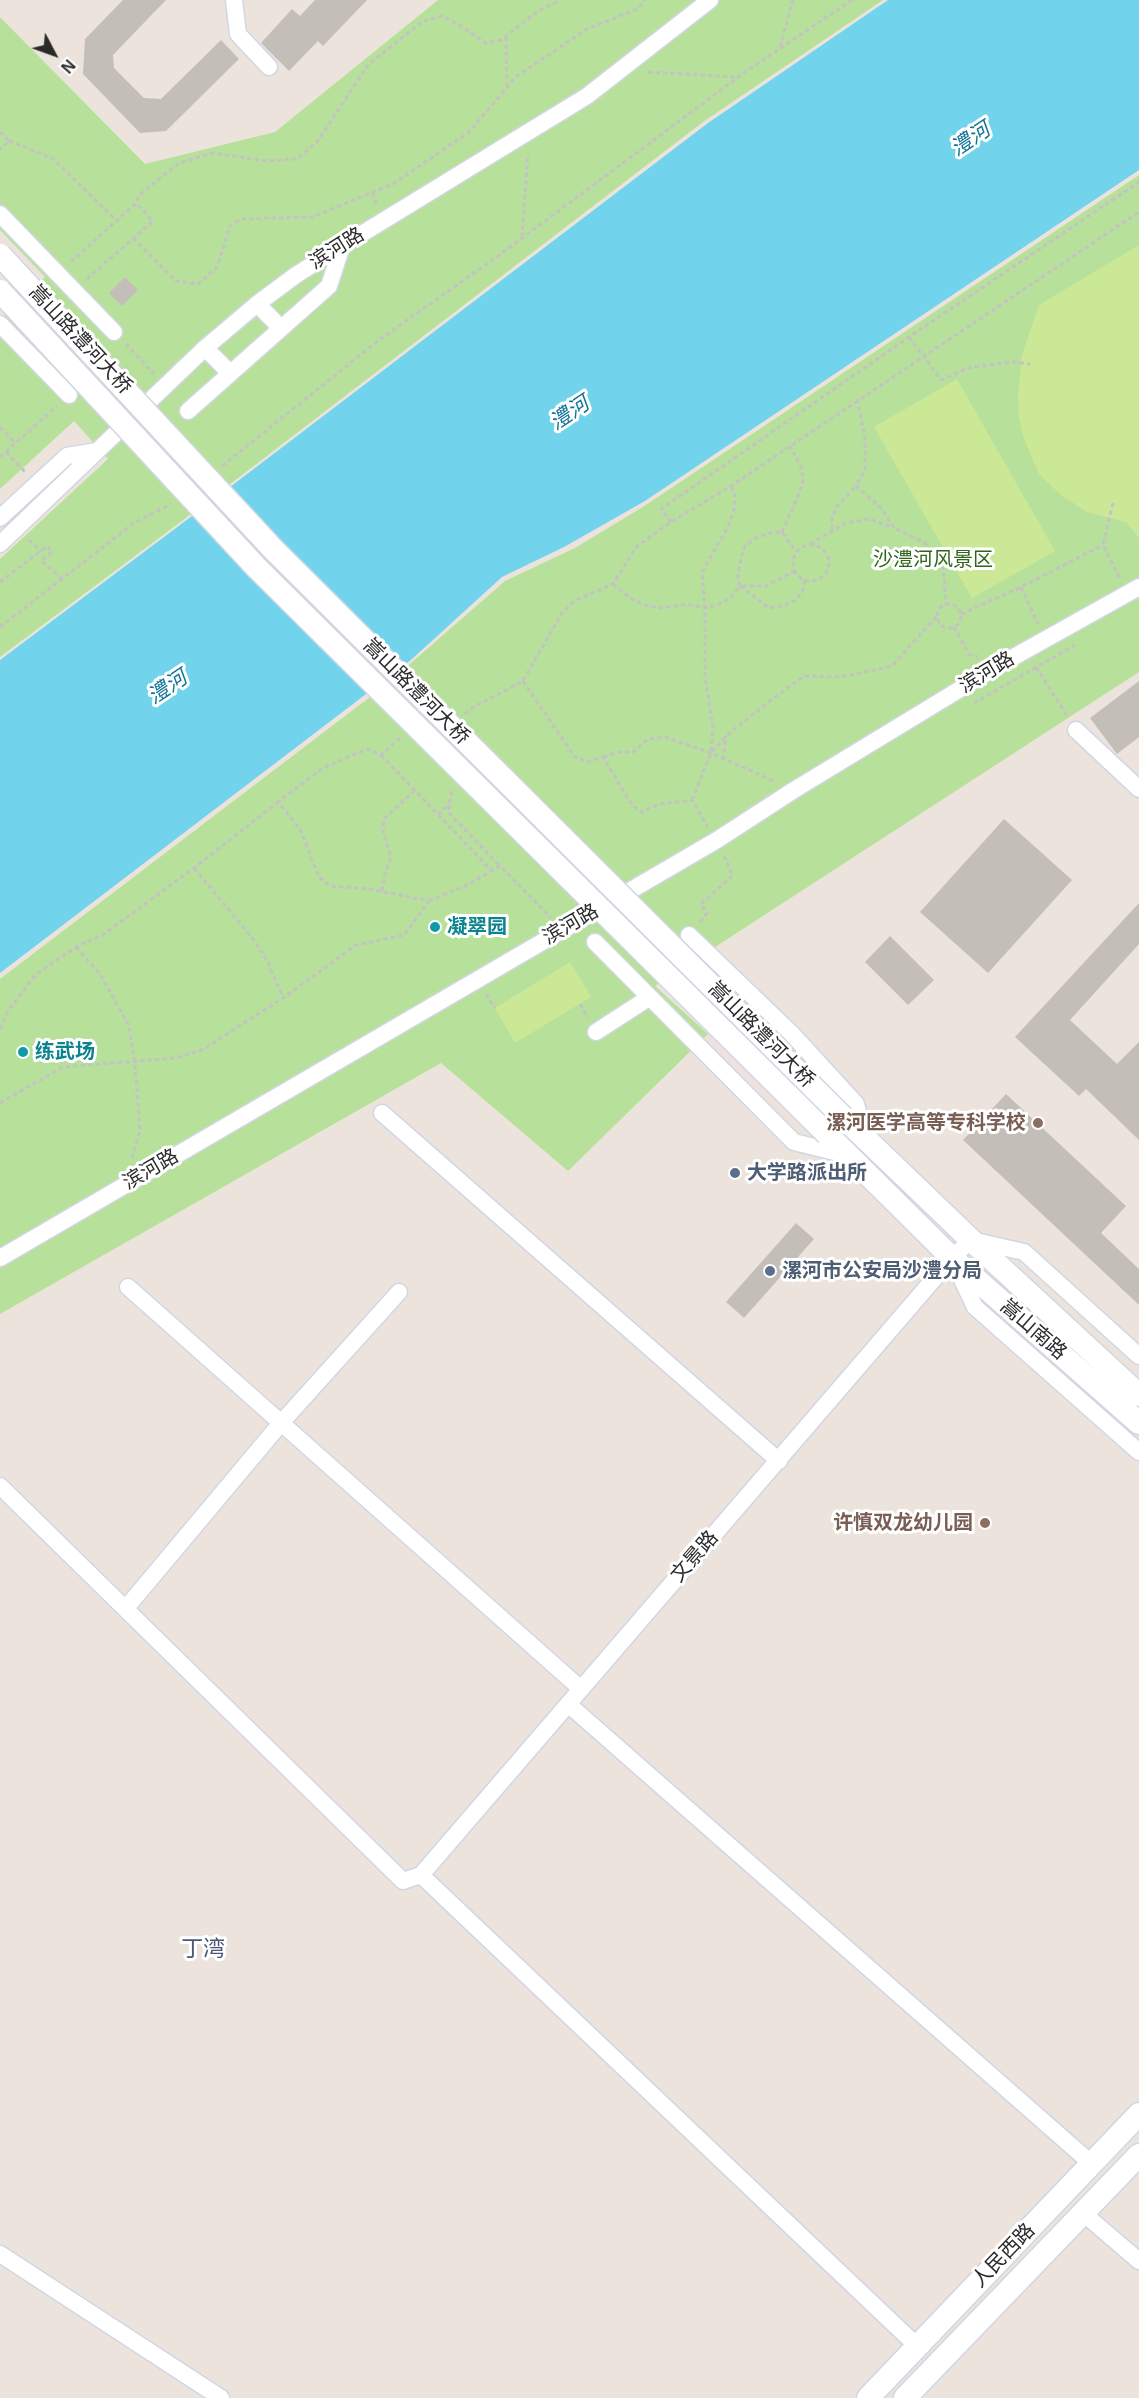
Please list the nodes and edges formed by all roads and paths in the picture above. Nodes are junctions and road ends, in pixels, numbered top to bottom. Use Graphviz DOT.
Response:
graph roads {
  1 [pos="234,0"];
  2 [pos="549,0"];
  3 [pos="561,0"];
  4 [pos="645,0"];
  5 [pos="710,0"];
  6 [pos="793,0"];
  7 [pos="852,0"];
  8 [pos="547,6"];
  9 [pos="506,37"];
  10 [pos="779,49"];
  11 [pos="269,67"];
  12 [pos="619,70"];
  13 [pos="738,77"];
  14 [pos="507,88"];
  15 [pos="530,131"];
  16 [pos="0,132"];
  17 [pos="9,141"];
  18 [pos="0,149"];
  19 [pos="1139,182"];
  20 [pos="136,203"];
  21 [pos="1139,212"];
  22 [pos="0,214"];
  23 [pos="117,221"];
  24 [pos="522,237"];
  25 [pos="133,238"];
  26 [pos="342,246"];
  27 [pos="0,255"];
  28 [pos="58,274"];
  29 [pos="0,291"];
  30 [pos="75,291"];
  31 [pos="257,304"];
  32 [pos="0,324"];
  33 [pos="281,328"];
  34 [pos="114,332"];
  35 [pos="909,337"];
  36 [pos="206,348"];
  37 [pos="923,357"];
  38 [pos="1030,364"];
  39 [pos="230,373"];
  40 [pos="166,386"];
  41 [pos="69,395"];
  42 [pos="857,399"];
  43 [pos="188,411"];
  44 [pos="0,428"];
  45 [pos="15,443"];
  46 [pos="790,446"];
  47 [pos="97,451"];
  48 [pos="6,452"];
  49 [pos="0,457"];
  50 [pos="217,470"];
  51 [pos="36,484"];
  52 [pos="731,486"];
  53 [pos="856,486"];
  54 [pos="179,498"];
  55 [pos="1113,503"];
  56 [pos="0,518"];
  57 [pos="670,522"];
  58 [pos="894,528"];
  59 [pos="832,530"];
  60 [pos="782,532"];
  61 [pos="0,544"];
  62 [pos="808,545"];
  63 [pos="1103,545"];
  64 [pos="798,551"];
  65 [pos="795,571"];
  66 [pos="63,579"];
  67 [pos="805,579"];
  68 [pos="0,582"];
  69 [pos="613,584"];
  70 [pos="741,586"];
  71 [pos="1021,587"];
  72 [pos="1133,591"];
  73 [pos="946,604"];
  74 [pos="705,608"];
  75 [pos="961,614"];
  76 [pos="937,616"];
  77 [pos="0,627"];
  78 [pos="954,627"];
  79 [pos="1041,641"];
  80 [pos="1024,651"];
  81 [pos="1003,663"];
  82 [pos="523,681"];
  83 [pos="463,716"];
  84 [pos="1076,730"];
  85 [pos="727,735"];
  86 [pos="406,743"];
  87 [pos="711,753"];
  88 [pos="381,755"];
  89 [pos="603,757"];
  90 [pos="723,759"];
  91 [pos="452,789"];
  92 [pos="1139,789"];
  93 [pos="415,790"];
  94 [pos="794,790"];
  95 [pos="692,800"];
  96 [pos="278,802"];
  97 [pos="450,802"];
  98 [pos="438,815"];
  99 [pos="717,840"];
  100 [pos="500,866"];
  101 [pos="194,868"];
  102 [pos="492,871"];
  103 [pos="382,891"];
  104 [pos="429,901"];
  105 [pos="563,930"];
  106 [pos="689,935"];
  107 [pos="596,942"];
  108 [pos="76,947"];
  109 [pos="650,997"];
  110 [pos="283,998"];
  111 [pos="0,1029"];
  112 [pos="596,1032"];
  113 [pos="135,1063"];
  114 [pos="0,1103"];
  115 [pos="382,1113"];
  116 [pos="843,1117"];
  117 [pos="827,1134"];
  118 [pos="866,1139"];
  119 [pos="848,1156"];
  120 [pos="123,1186"];
  121 [pos="970,1240"];
  122 [pos="0,1258"];
  123 [pos="952,1258"];
  124 [pos="128,1287"];
  125 [pos="399,1292"];
  126 [pos="1139,1356"];
  127 [pos="1139,1395"];
  128 [pos="280,1423"];
  129 [pos="1139,1423"];
  130 [pos="1139,1452"];
  131 [pos="779,1461"];
  132 [pos="0,1486"];
  133 [pos="126,1608"];
  134 [pos="581,1689"];
  135 [pos="568,1704"];
  136 [pos="420,1875"];
  137 [pos="1139,2114"];
  138 [pos="1139,2155"];
  139 [pos="1092,2164"];
  140 [pos="1083,2213"];
  141 [pos="0,2254"];
  142 [pos="1139,2261"];
  143 [pos="917,2346"];
  144 [pos="936,2366"];
  145 [pos="220,2398"];
  146 [pos="868,2398"];
  147 [pos="905,2398"];
  1 -- 11 [label="street"];
  2 -- 8 [label="path"];
  3 -- 8 [label="path"];
  4 -- 14 [label="path"];
  5 -- 12 [label="street, 滨河路"];
  6 -- 10 [label="path"];
  7 -- 10 [label="path"];
  8 -- 9 [label="path"];
  9 -- 14 [label="path"];
  9 -- 20 [label="path"];
  10 -- 13 [label="path"];
  12 -- 13 [label="path"];
  12 -- 15 [label="street, 滨河路"];
  13 -- 24 [label="path"];
  14 -- 25 [label="path"];
  15 -- 24 [label="path"];
  15 -- 26 [label="street, 滨河路"];
  16 -- 17 [label="path"];
  17 -- 18 [label="path"];
  17 -- 23 [label="path"];
  19 -- 35 [label="path"];
  20 -- 23 [label="path"];
  20 -- 25 [label="path"];
  21 -- 37 [label="path"];
  22 -- 28 [label="street"];
  23 -- 28 [label="path"];
  24 -- 50 [label="path"];
  25 -- 30 [label="path"];
  26 -- 31 [label="street, 滨河路"];
  26 -- 33 [label="street"];
  27 -- 116 [label="main road, 嵩山路澧河大桥, bridge"];
  28 -- 30 [label="street"];
  29 -- 117 [label="main road, 嵩山路澧河大桥, bridge"];
  30 -- 34 [label="street"];
  31 -- 33 [label="street"];
  31 -- 36 [label="street, 滨河路"];
  32 -- 41 [label="street"];
  33 -- 39 [label="street"];
  34 -- 40 [label="path"];
  35 -- 37 [label="path"];
  35 -- 57 [label="path"];
  36 -- 39 [label="street"];
  36 -- 40 [label="street, 滨河路"];
  37 -- 38 [label="path"];
  37 -- 42 [label="path"];
  39 -- 43 [label="street"];
  40 -- 47 [label="street, 滨河路"];
  41 -- 45 [label="path"];
  42 -- 46 [label="path"];
  42 -- 53 [label="path"];
  44 -- 45 [label="path"];
  45 -- 48 [label="path"];
  46 -- 52 [label="path"];
  46 -- 60 [label="path"];
  47 -- 51 [label="street"];
  47 -- 61 [label="street, 滨河路"];
  48 -- 49 [label="path"];
  48 -- 51 [label="path"];
  51 -- 56 [label="street"];
  52 -- 57 [label="path"];
  52 -- 74 [label="path"];
  53 -- 58 [label="path"];
  53 -- 59 [label="path"];
  54 -- 66 [label="path"];
  55 -- 63 [label="path"];
  57 -- 69 [label="path"];
  58 -- 59 [label="path"];
  58 -- 73 [label="path"];
  59 -- 62 [label="path"];
  60 -- 64 [label="path"];
  60 -- 70 [label="path"];
  62 -- 64 [label="path"];
  62 -- 67 [label="path"];
  63 -- 71 [label="path"];
  63 -- 72 [label="path"];
  64 -- 65 [label="path"];
  65 -- 67 [label="path"];
  65 -- 70 [label="path"];
  66 -- 68 [label="path"];
  66 -- 77 [label="path"];
  67 -- 70 [label="path"];
  69 -- 74 [label="path"];
  69 -- 82 [label="path"];
  70 -- 74 [label="path"];
  71 -- 75 [label="path"];
  71 -- 79 [label="path"];
  72 -- 79 [label="street, 滨河路"];
  73 -- 75 [label="path"];
  73 -- 76 [label="path"];
  74 -- 87 [label="path"];
  75 -- 78 [label="path"];
  76 -- 78 [label="path"];
  76 -- 85 [label="path"];
  78 -- 81 [label="path"];
  79 -- 80 [label="street, 滨河路"];
  80 -- 81 [label="street, 滨河路"];
  80 -- 84 [label="path"];
  81 -- 94 [label="street, 滨河路"];
  82 -- 83 [label="path"];
  82 -- 89 [label="path"];
  84 -- 92 [label="street"];
  85 -- 87 [label="path"];
  85 -- 90 [label="path"];
  86 -- 88 [label="path"];
  87 -- 89 [label="path"];
  87 -- 90 [label="path"];
  87 -- 95 [label="path"];
  88 -- 93 [label="path"];
  88 -- 96 [label="path"];
  89 -- 95 [label="path"];
  90 -- 94 [label="path"];
  91 -- 97 [label="path"];
  93 -- 98 [label="path"];
  93 -- 103 [label="path"];
  94 -- 99 [label="street, 滨河路"];
  95 -- 99 [label="path"];
  96 -- 101 [label="path"];
  96 -- 103 [label="path"];
  97 -- 98 [label="path"];
  97 -- 100 [label="path"];
  98 -- 102 [label="path"];
  99 -- 105 [label="street, 滨河路"];
  99 -- 106 [label="path"];
  100 -- 102 [label="path"];
  100 -- 105 [label="path"];
  101 -- 108 [label="path"];
  101 -- 110 [label="path"];
  102 -- 104 [label="path"];
  103 -- 104 [label="path"];
  104 -- 110 [label="path"];
  105 -- 120 [label="street, 滨河路"];
  106 -- 118 [label="street"];
  107 -- 109 [label="street"];
  108 -- 111 [label="path"];
  108 -- 113 [label="path"];
  109 -- 112 [label="street"];
  109 -- 119 [label="street"];
  110 -- 113 [label="path"];
  113 -- 114 [label="path"];
  113 -- 120 [label="path"];
  115 -- 131 [label="street"];
  116 -- 118 [label="main road, 嵩山南路"];
  117 -- 119 [label="main road, 嵩山南路"];
  118 -- 121 [label="main road, 嵩山南路"];
  119 -- 123 [label="main road, 嵩山南路"];
  120 -- 122 [label="street, 滨河路"];
  121 -- 123 [label="street, 文景路"];
  121 -- 126 [label="street"];
  121 -- 127 [label="main road, 嵩山南路"];
  123 -- 129 [label="main road, 嵩山南路"];
  123 -- 130 [label="street"];
  123 -- 131 [label="street, 文景路"];
  124 -- 128 [label="street"];
  125 -- 128 [label="street"];
  128 -- 133 [label="street"];
  128 -- 134 [label="street"];
  131 -- 134 [label="street, 文景路"];
  132 -- 133 [label="street"];
  133 -- 136 [label="street"];
  134 -- 135 [label="street, 文景路"];
  135 -- 136 [label="street, 文景路"];
  135 -- 139 [label="street"];
  136 -- 143 [label="street"];
  137 -- 139 [label="main road, 人民西路"];
  138 -- 140 [label="main road, 人民西路"];
  139 -- 143 [label="main road, 人民西路"];
  140 -- 142 [label="street"];
  140 -- 144 [label="main road, 人民西路"];
  141 -- 145 [label="street"];
  143 -- 144 [label="main road"];
  143 -- 146 [label="main road, 人民西路"];
  144 -- 147 [label="main road, 人民西路"];
}
